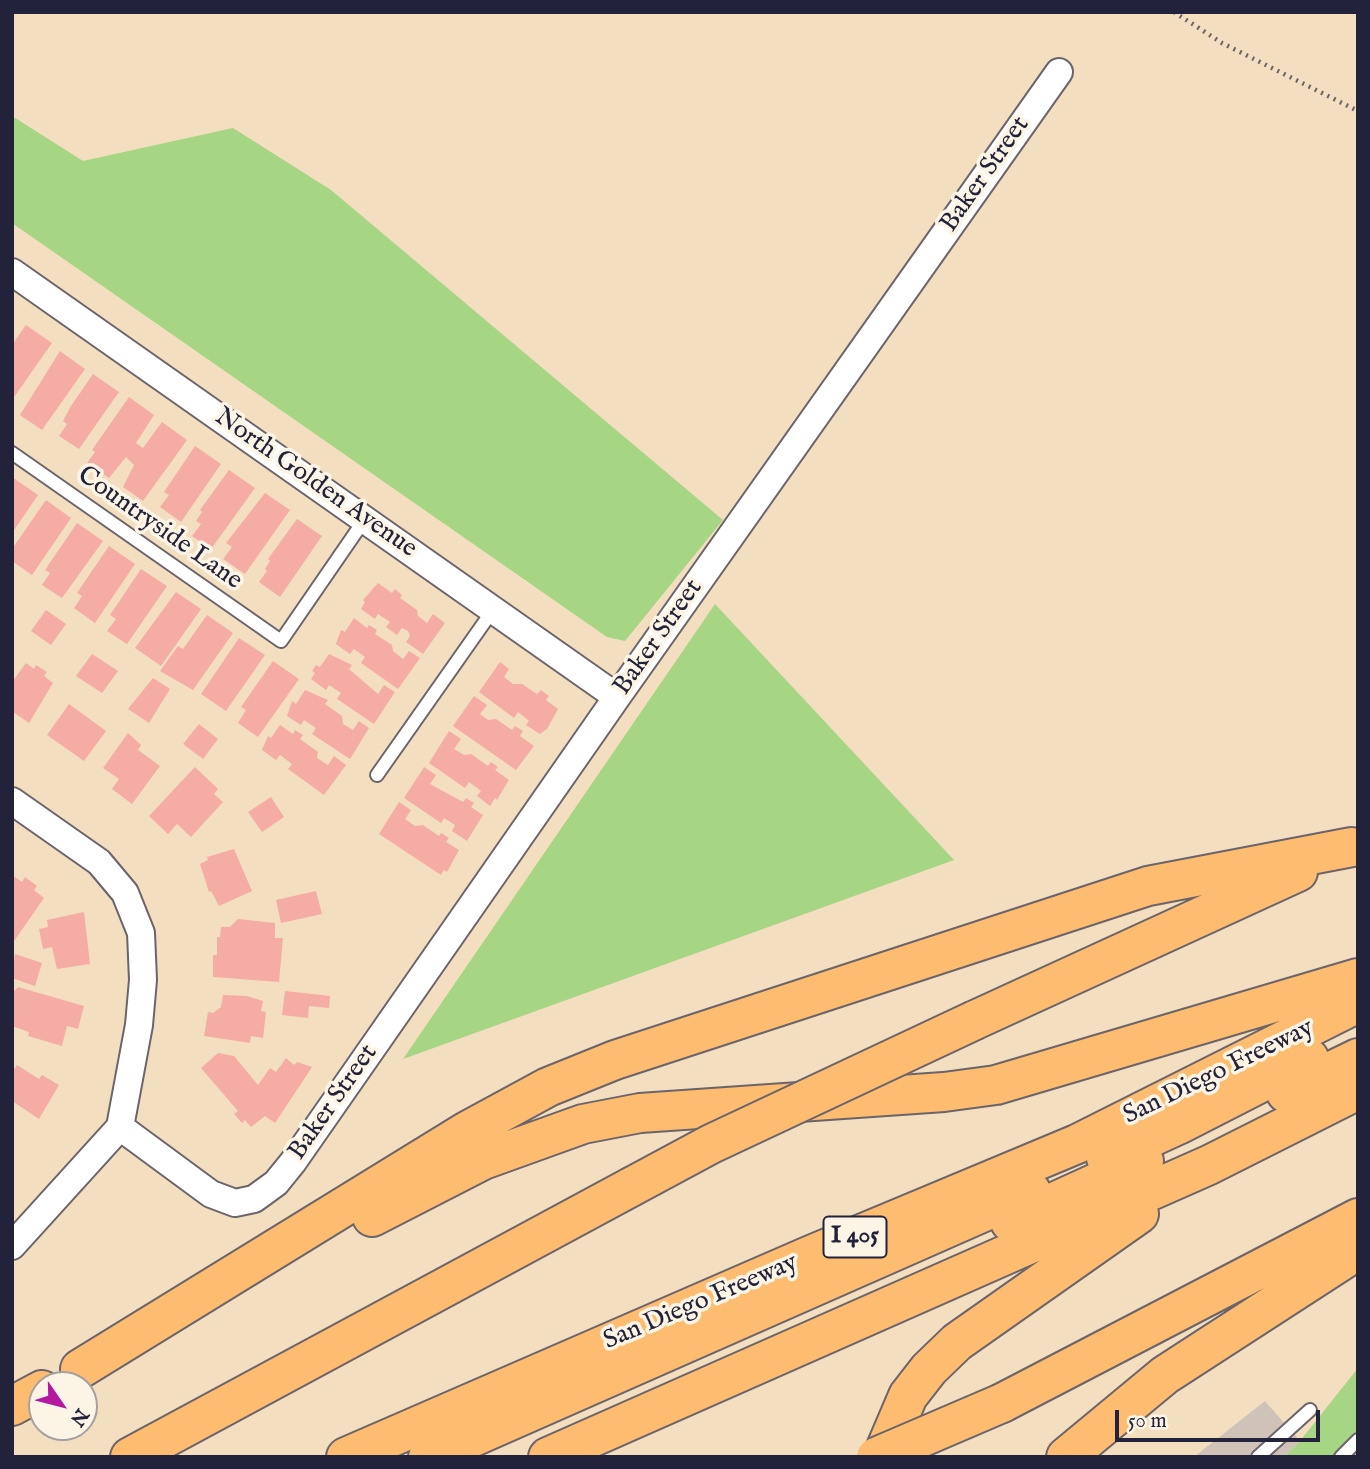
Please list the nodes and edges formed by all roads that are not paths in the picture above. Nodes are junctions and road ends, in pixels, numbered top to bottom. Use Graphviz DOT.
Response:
graph roads {
  1 [pos="1059,72"];
  2 [pos="12,272"];
  3 [pos="12,453"];
  4 [pos="365,520"];
  5 [pos="493,610"];
  6 [pos="617,697"];
  7 [pos="377,775"];
  8 [pos="12,800"];
  9 [pos="1355,846"];
  10 [pos="1358,978"];
  11 [pos="1358,1003"];
  12 [pos="1358,1033"];
  13 [pos="1358,1058"];
  14 [pos="1358,1090"];
  15 [pos="120,1127"];
  16 [pos="1209,1165"];
  17 [pos="1358,1219"];
  18 [pos="12,1246"];
  19 [pos="1358,1250"];
  20 [pos="75,1371"];
  21 [pos="77,1371"];
  22 [pos="28,1397"];
  23 [pos="12,1406"];
  24 [pos="1310,1410"];
  25 [pos="1358,1440"];
  26 [pos="130,1457"];
  27 [pos="346,1457"];
  28 [pos="428,1457"];
  29 [pos="473,1457"];
  30 [pos="548,1457"];
  31 [pos="879,1457"];
  32 [pos="1066,1457"];
  33 [pos="1258,1457"];
  34 [pos="1341,1457"];
  1 -- 6 [label="street, Baker Street"];
  2 -- 4 [label="street, North Golden Avenue"];
  3 -- 4 [label="lane, Countryside Lane"];
  4 -- 5 [label="street, North Golden Avenue"];
  5 -- 6 [label="street, North Golden Avenue"];
  5 -- 7 [label="lane"];
  6 -- 15 [label="street, Baker Street"];
  8 -- 15 [label="street"];
  9 -- 20 [label="highway"];
  9 -- 26 [label="highway, bridge"];
  10 -- 21 [label="highway"];
  11 -- 27 [label="highway, San Diego Freeway / I 405"];
  12 -- 28 [label="highway"];
  13 -- 29 [label="highway"];
  14 -- 16 [label="highway"];
  15 -- 18 [label="street"];
  16 -- 30 [label="highway"];
  16 -- 31 [label="highway"];
  17 -- 31 [label="highway, bridge"];
  19 -- 32 [label="highway"];
  22 -- 23 [label="highway"];
  24 -- 33 [label="lane"];
  25 -- 34 [label="lane"];
}
